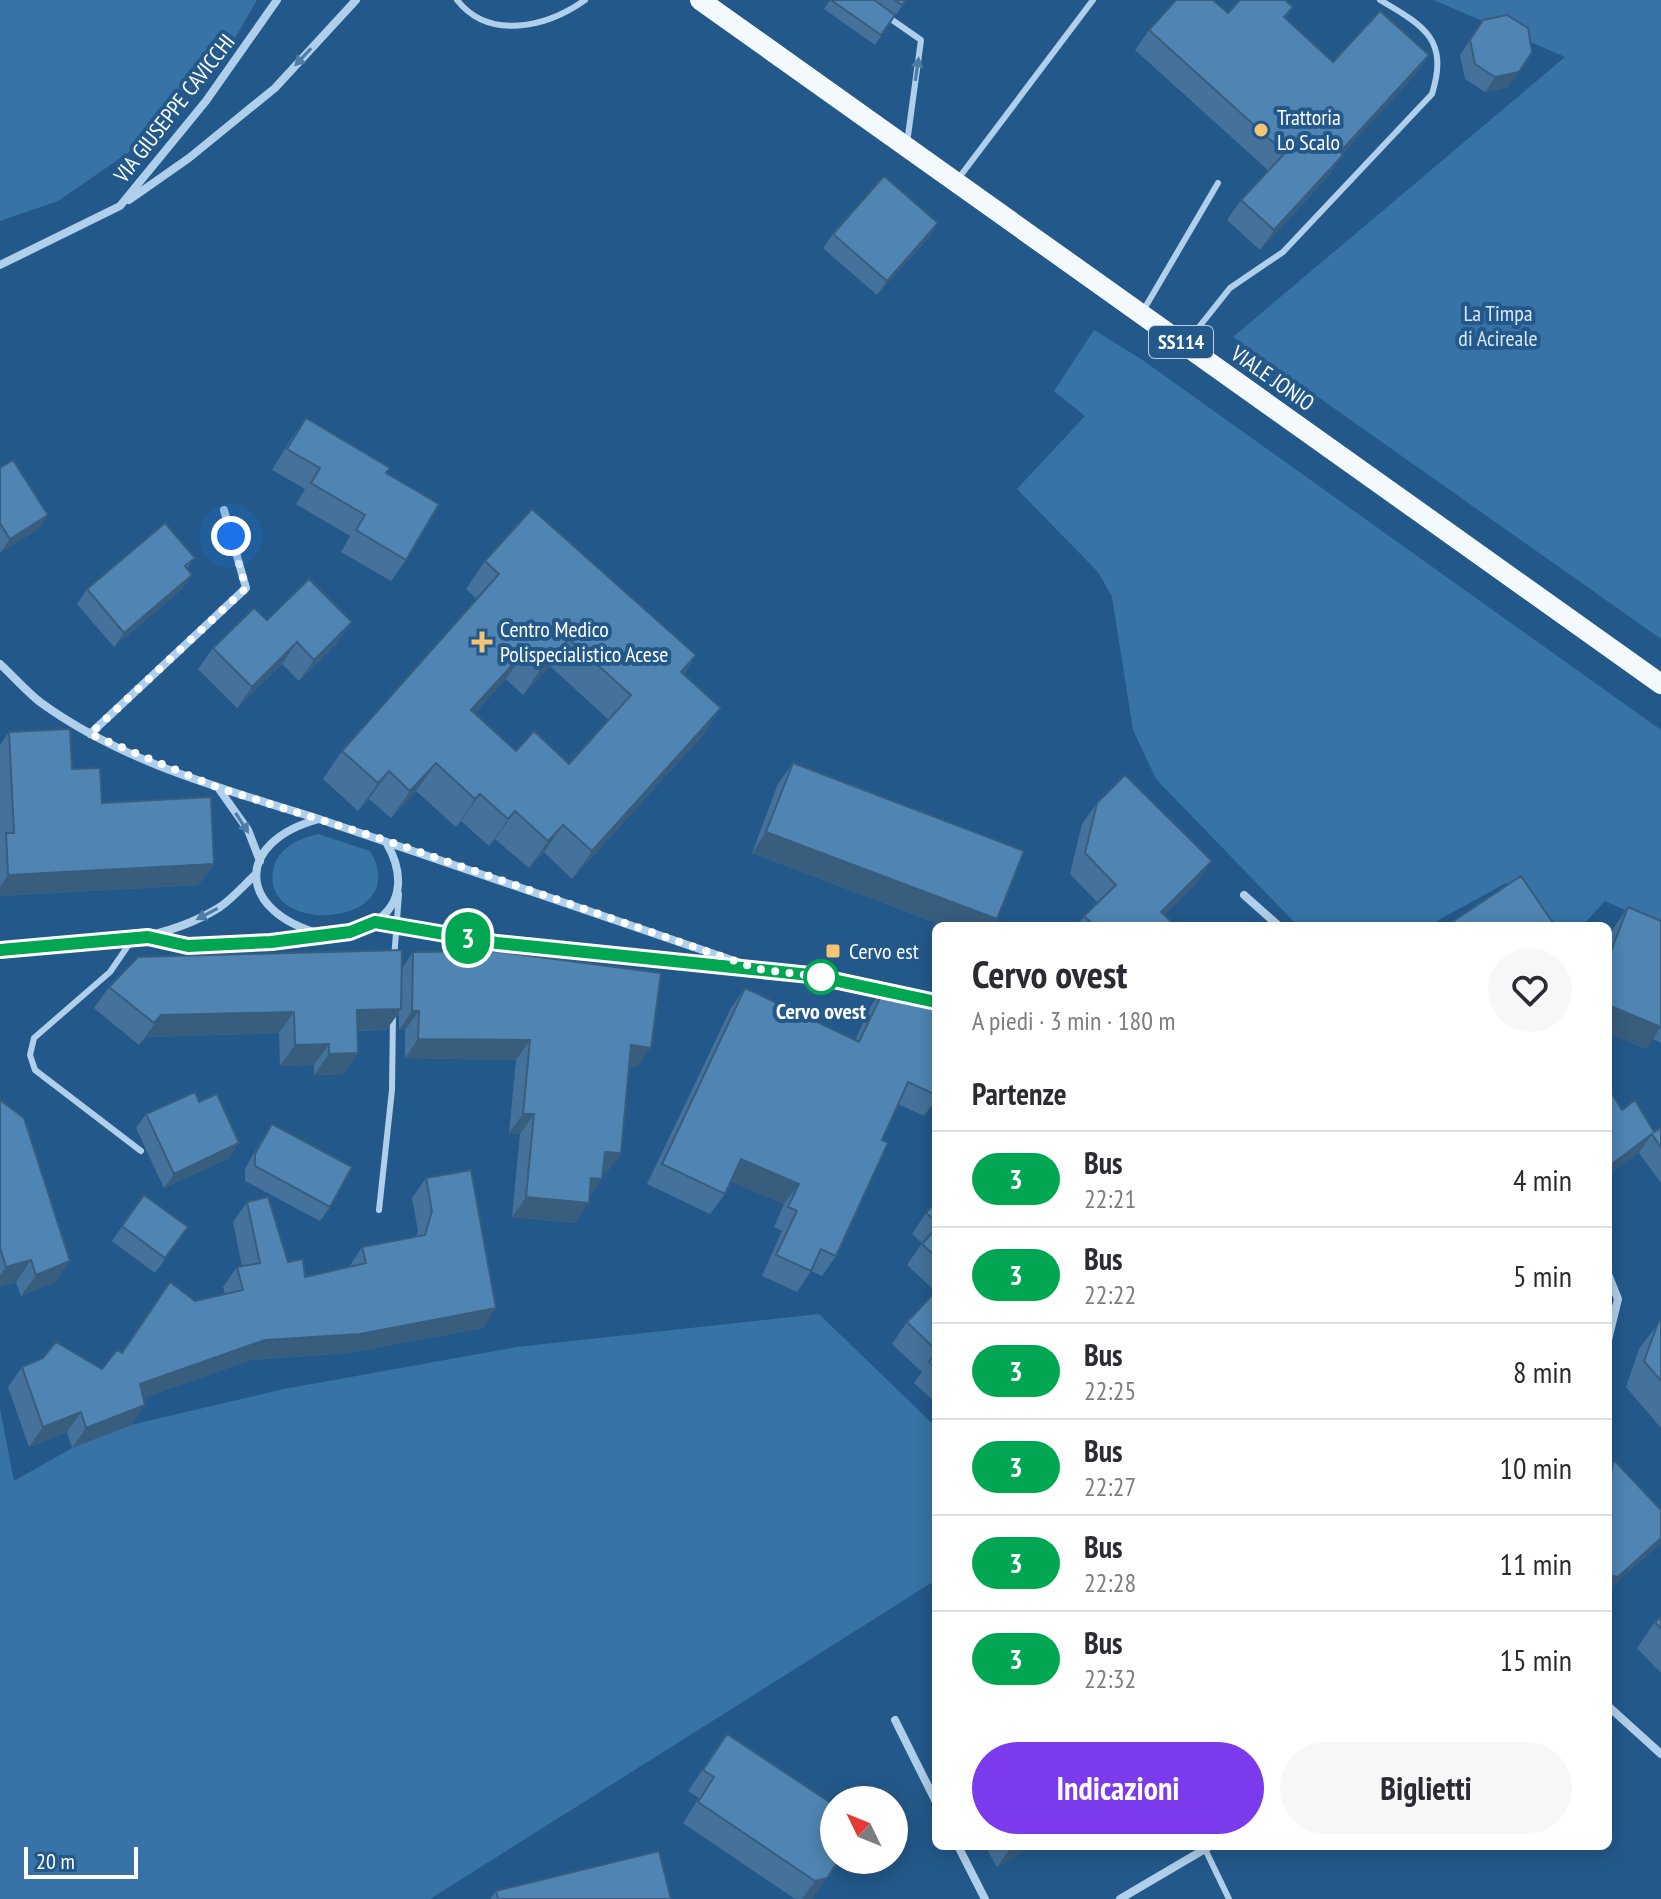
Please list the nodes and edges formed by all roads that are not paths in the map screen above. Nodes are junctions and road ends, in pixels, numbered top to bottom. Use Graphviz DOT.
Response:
graph roads {
  1 [pos="277,0"];
  2 [pos="356,0"];
  3 [pos="457,0"];
  4 [pos="585,0"];
  5 [pos="700,0"];
  6 [pos="1093,0"];
  7 [pos="1380,0"];
  8 [pos="876,8"];
  9 [pos="906,147"];
  10 [pos="955,182"];
  11 [pos="1218,183"];
  12 [pos="120,206"];
  13 [pos="0,265"];
  14 [pos="1141,314"];
  15 [pos="1184,345"];
  16 [pos="224,510"];
  17 [pos="0,664"];
  18 [pos="1661,684"];
  19 [pos="90,734"];
  20 [pos="219,788"];
  21 [pos="319,819"];
  22 [pos="385,840"];
  23 [pos="260,861"];
  24 [pos="256,874"];
  25 [pos="400,886"];
  26 [pos="1244,895"];
  27 [pos="375,922"];
  28 [pos="1274,922"];
  29 [pos="396,927"];
  30 [pos="321,934"];
  31 [pos="148,937"];
  32 [pos="132,940"];
  33 [pos="0,950"];
  34 [pos="758,969"];
  35 [pos="393,973"];
  36 [pos="932,1001"];
  37 [pos="393,1002"];
  38 [pos="141,1151"];
  39 [pos="379,1210"];
  40 [pos="1612,1284"];
  41 [pos="1612,1324"];
  42 [pos="1612,1710"];
  43 [pos="895,1720"];
  44 [pos="1661,1754"];
  45 [pos="932,1794"];
  46 [pos="960,1850"];
  47 [pos="1204,1850"];
  48 [pos="1208,1850"];
  49 [pos="985,1899"];
  50 [pos="1120,1899"];
  51 [pos="1229,1899"];
  1 -- 12 [label="street, VIA GIUSEPPE CAVICCHI"];
  2 -- 12 [label="street, one-way"];
  3 -- 4 [label="lane"];
  5 -- 9 [label="main road, VIALE JONIO / SS114"];
  6 -- 10 [label="lane"];
  7 -- 15 [label="lane"];
  9 -- 8 [label="lane, one-way"];
  9 -- 10 [label="main road, VIALE JONIO / SS114"];
  10 -- 14 [label="main road, VIALE JONIO / SS114"];
  11 -- 14 [label="lane"];
  12 -- 13 [label="street, VIA GIUSEPPE CAVICCHI"];
  14 -- 15 [label="main road, VIALE JONIO / SS114"];
  15 -- 18 [label="main road, VIALE JONIO / SS114"];
  16 -- 19 [label="street"];
  17 -- 19 [label="street"];
  19 -- 20 [label="street"];
  20 -- 21 [label="street"];
  20 -- 23 [label="street, one-way"];
  21 -- 22 [label="street"];
  21 -- 23 [label="street"];
  22 -- 25 [label="street"];
  22 -- 34 [label="street"];
  23 -- 24 [label="street"];
  24 -- 30 [label="street"];
  24 -- 31 [label="street, one-way"];
  25 -- 27 [label="street"];
  25 -- 29 [label="lane"];
  26 -- 28 [label="street"];
  27 -- 29 [label="street"];
  27 -- 30 [label="street"];
  29 -- 34 [label="street"];
  29 -- 35 [label="lane"];
  30 -- 31 [label="street"];
  31 -- 32 [label="street"];
  32 -- 33 [label="street"];
  32 -- 38 [label="lane"];
  34 -- 36 [label="street"];
  37 -- 39 [label="lane"];
  40 -- 41 [label="street"];
  42 -- 44 [label="street"];
  43 -- 45 [label="street"];
  46 -- 49 [label="street"];
  47 -- 50 [label="street"];
  48 -- 51 [label="lane"];
}
